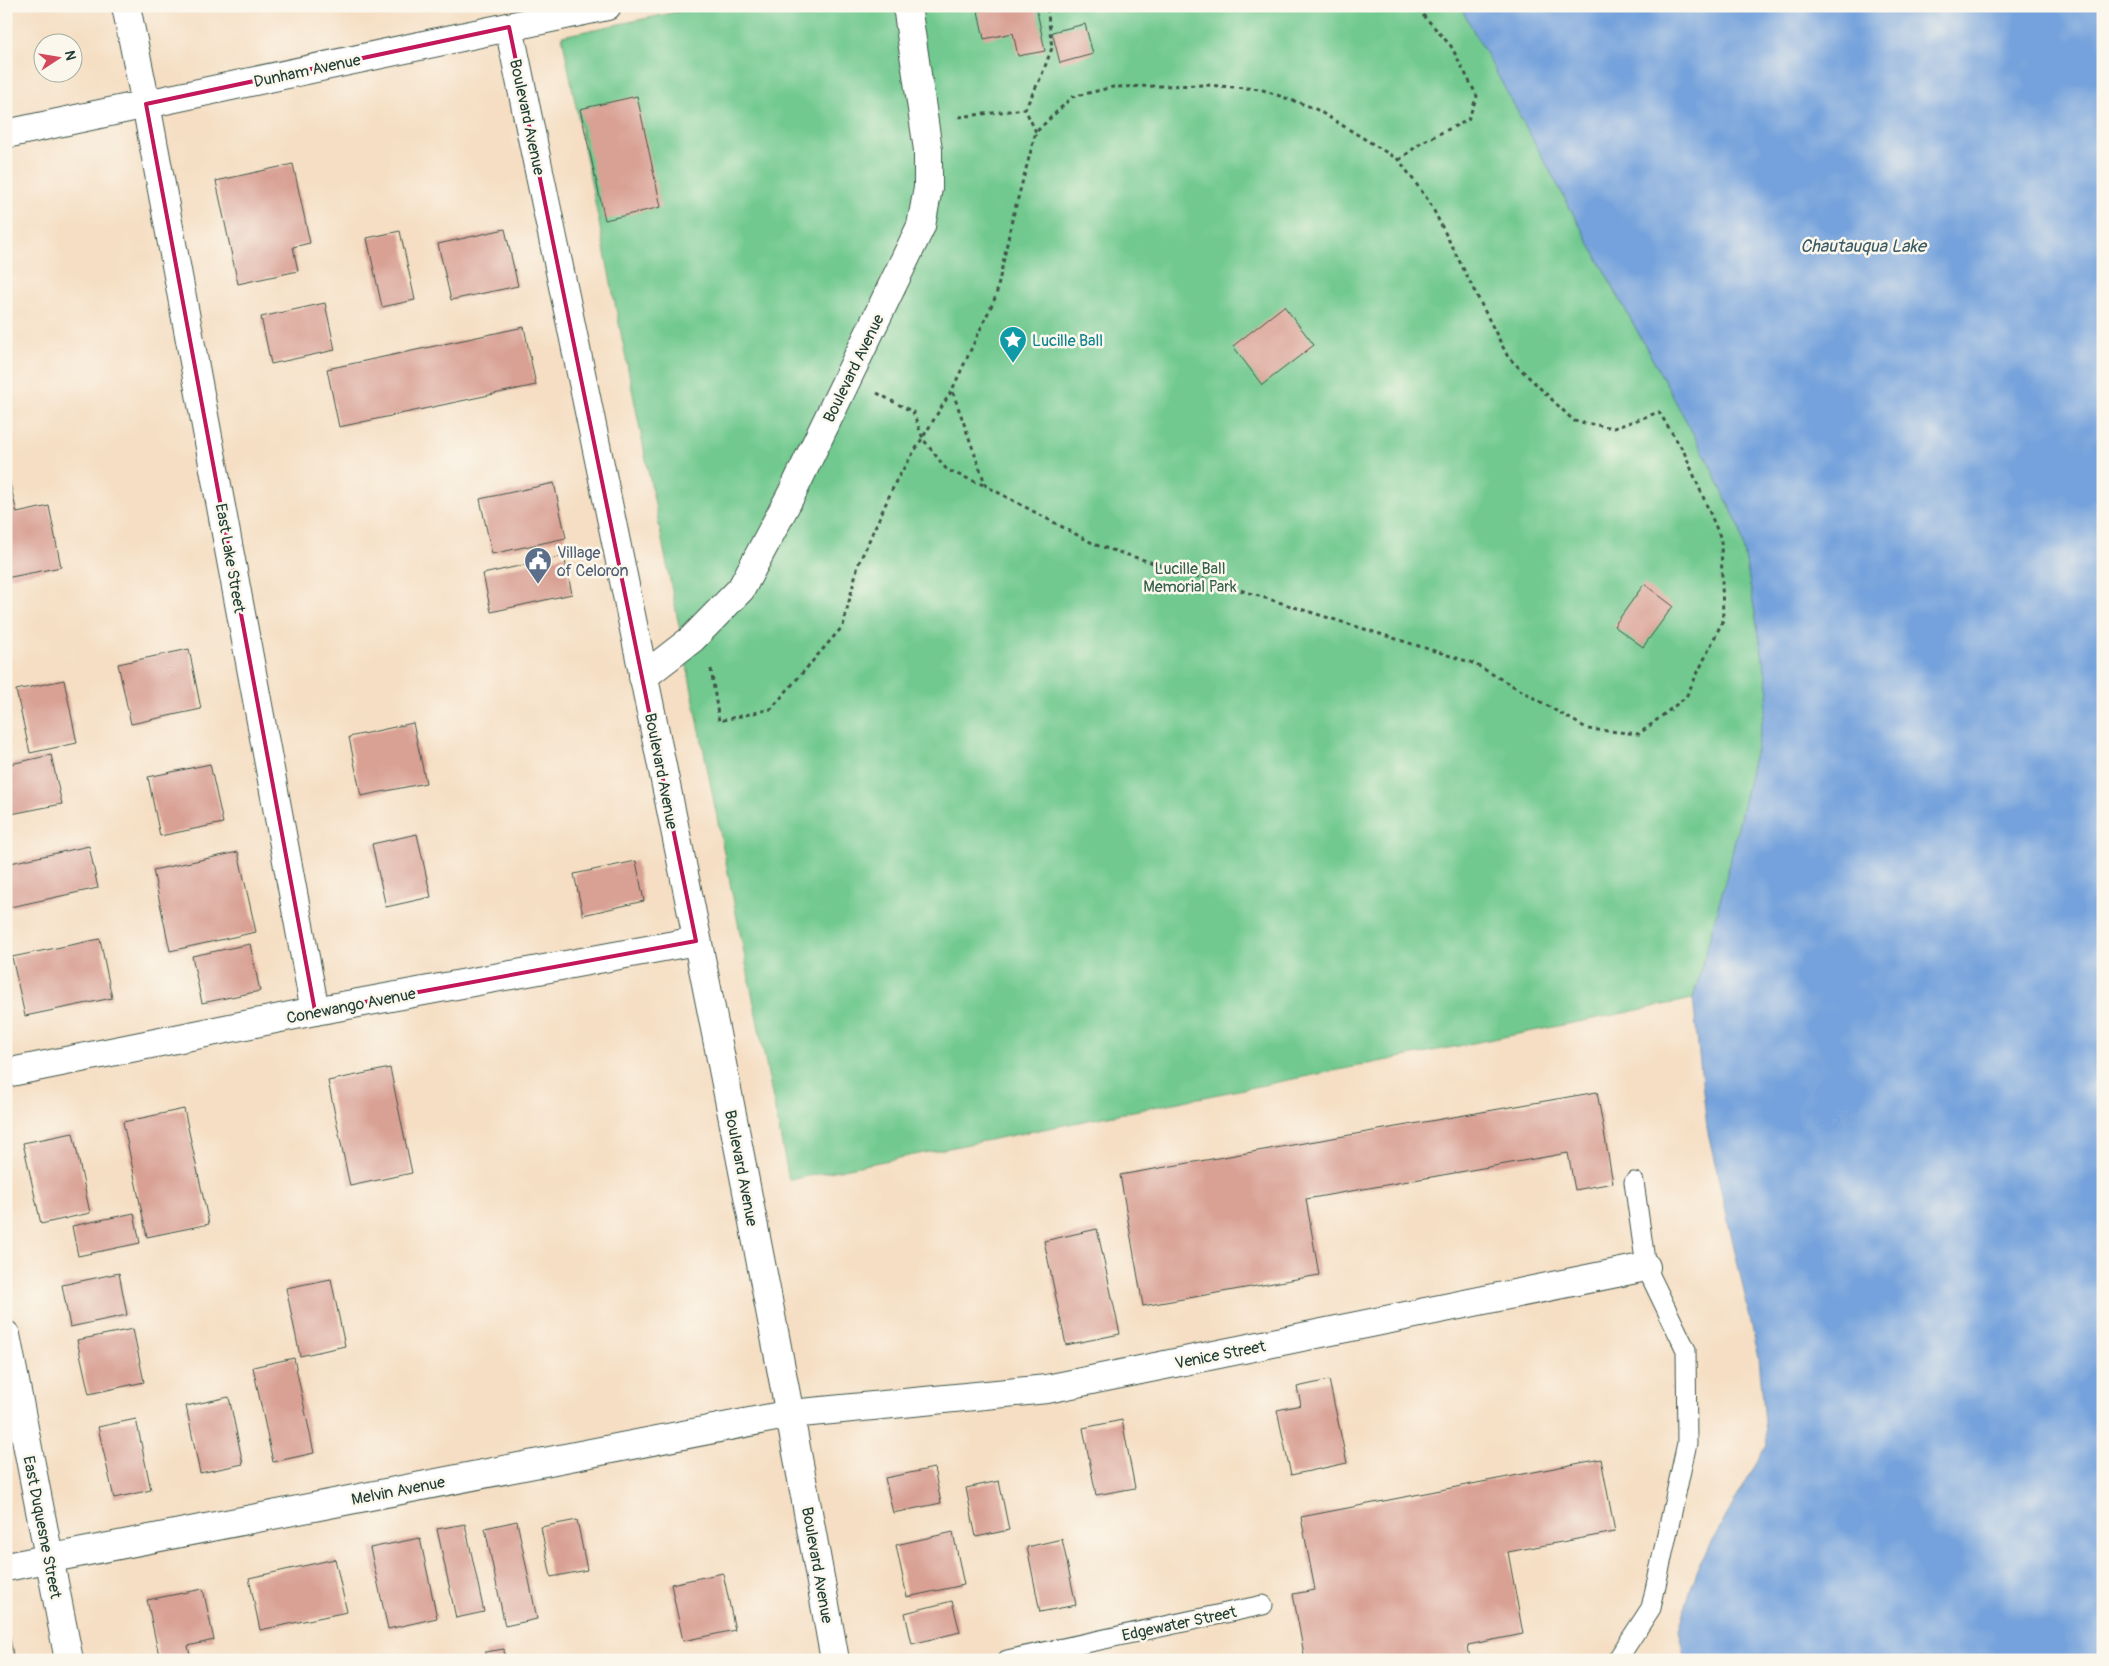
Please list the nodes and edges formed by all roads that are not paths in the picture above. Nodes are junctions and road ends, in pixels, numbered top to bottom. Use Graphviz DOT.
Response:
graph roads {
  1 [pos="126,6"];
  2 [pos="607,6"];
  3 [pos="906,6"];
  4 [pos="509,27"];
  5 [pos="146,104"];
  6 [pos="6,134"];
  7 [pos="644,676"];
  8 [pos="696,941"];
  9 [pos="314,1012"];
  10 [pos="6,1073"];
  11 [pos="1634,1182"];
  12 [pos="1646,1267"];
  13 [pos="6,1335"];
  14 [pos="791,1414"];
  15 [pos="48,1558"];
  16 [pos="6,1567"];
  17 [pos="1263,1605"];
  18 [pos="69,1660"];
  19 [pos="835,1660"];
  20 [pos="1008,1660"];
  21 [pos="1617,1660"];
  1 -- 5 [label="street, East Lake Street"];
  2 -- 4 [label="street, Dunham Avenue"];
  3 -- 7 [label="street, Boulevard Avenue"];
  4 -- 5 [label="street, Dunham Avenue"];
  4 -- 7 [label="street, Boulevard Avenue"];
  5 -- 6 [label="street, Dunham Avenue"];
  5 -- 9 [label="street, East Lake Street"];
  7 -- 8 [label="street, Boulevard Avenue"];
  8 -- 9 [label="street, Conewango Avenue"];
  8 -- 14 [label="street, Boulevard Avenue"];
  9 -- 10 [label="street, Conewango Avenue"];
  11 -- 12 [label="lane"];
  12 -- 14 [label="street, Venice Street"];
  12 -- 21 [label="lane"];
  13 -- 15 [label="street, East Duquesne Street"];
  14 -- 15 [label="street, Melvin Avenue"];
  14 -- 19 [label="street, Boulevard Avenue"];
  15 -- 16 [label="street, Melvin Avenue"];
  15 -- 18 [label="street, East Duquesne Street"];
  17 -- 20 [label="lane, Edgewater Street"];
}
